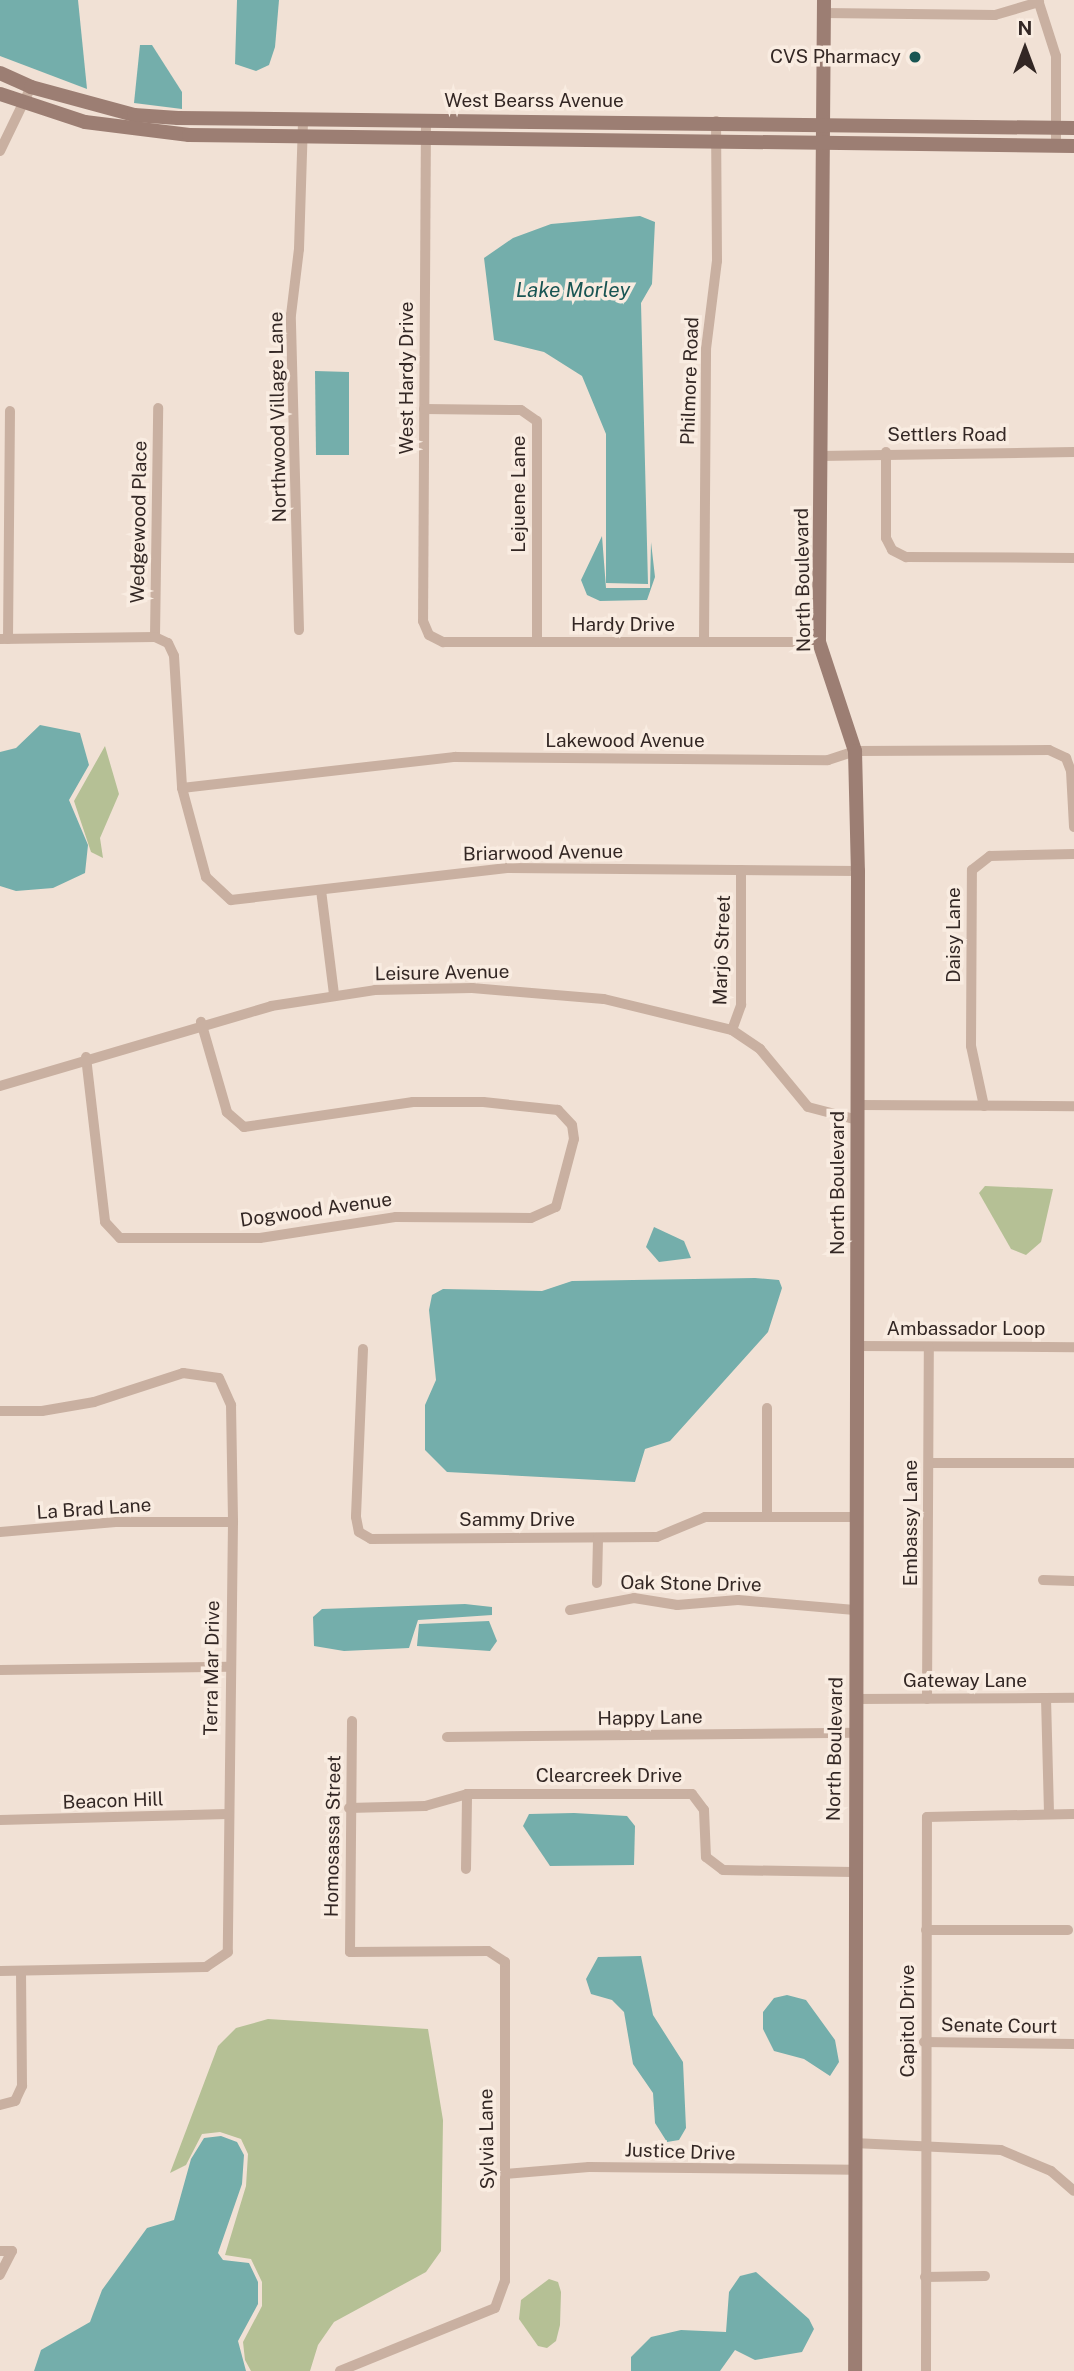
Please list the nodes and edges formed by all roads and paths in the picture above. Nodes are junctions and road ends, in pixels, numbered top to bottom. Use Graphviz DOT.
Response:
graph roads {
  1 [pos="1039,1"];
  2 [pos="824,6"];
  3 [pos="0,73"];
  4 [pos="31,87"];
  5 [pos="0,94"];
  6 [pos="23,104"];
  7 [pos="206,118"];
  8 [pos="303,119"];
  9 [pos="426,120"];
  10 [pos="555,120"];
  11 [pos="716,121"];
  12 [pos="825,124"];
  13 [pos="1055,128"];
  14 [pos="1074,128"];
  15 [pos="206,135"];
  16 [pos="303,135"];
  17 [pos="427,136"];
  18 [pos="555,137"];
  19 [pos="716,139"];
  20 [pos="825,142"];
  21 [pos="1056,146"];
  22 [pos="1074,146"];
  23 [pos="0,151"];
  24 [pos="158,408"];
  25 [pos="424,409"];
  26 [pos="10,411"];
  27 [pos="886,452"];
  28 [pos="1074,452"];
  29 [pos="820,456"];
  30 [pos="1074,558"];
  31 [pos="299,630"];
  32 [pos="429,635"];
  33 [pos="155,637"];
  34 [pos="4,639"];
  35 [pos="537,642"];
  36 [pos="704,642"];
  37 [pos="819,642"];
  38 [pos="855,751"];
  39 [pos="182,788"];
  40 [pos="1074,827"];
  41 [pos="1074,854"];
  42 [pos="741,870"];
  43 [pos="858,871"];
  44 [pos="321,890"];
  45 [pos="334,995"];
  46 [pos="201,1023"];
  47 [pos="732,1030"];
  48 [pos="86,1057"];
  49 [pos="0,1086"];
  50 [pos="858,1105"];
  51 [pos="1074,1105"];
  52 [pos="984,1106"];
  53 [pos="858,1120"];
  54 [pos="858,1346"];
  55 [pos="929,1347"];
  56 [pos="1074,1347"];
  57 [pos="363,1349"];
  58 [pos="766,1408"];
  59 [pos="0,1411"];
  60 [pos="929,1463"];
  61 [pos="1074,1463"];
  62 [pos="767,1516"];
  63 [pos="856,1517"];
  64 [pos="233,1522"];
  65 [pos="0,1532"];
  66 [pos="598,1538"];
  67 [pos="1042,1580"];
  68 [pos="1074,1581"];
  69 [pos="597,1583"];
  70 [pos="855,1609"];
  71 [pos="570,1610"];
  72 [pos="228,1667"];
  73 [pos="0,1671"];
  74 [pos="855,1699"];
  75 [pos="927,1699"];
  76 [pos="1045,1699"];
  77 [pos="1074,1699"];
  78 [pos="352,1721"];
  79 [pos="854,1733"];
  80 [pos="447,1737"];
  81 [pos="467,1794"];
  82 [pos="349,1808"];
  83 [pos="228,1814"];
  84 [pos="1049,1814"];
  85 [pos="1074,1814"];
  86 [pos="0,1820"];
  87 [pos="466,1869"];
  88 [pos="853,1872"];
  89 [pos="926,1930"];
  90 [pos="1068,1930"];
  91 [pos="350,1952"];
  92 [pos="0,1971"];
  93 [pos="22,1972"];
  94 [pos="924,2042"];
  95 [pos="1074,2044"];
  96 [pos="0,2105"];
  97 [pos="854,2143"];
  98 [pos="926,2145"];
  99 [pos="854,2170"];
  100 [pos="505,2174"];
  101 [pos="1074,2191"];
  102 [pos="0,2251"];
  103 [pos="0,2275"];
  104 [pos="985,2276"];
  105 [pos="925,2277"];
  106 [pos="340,2371"];
  107 [pos="855,2371"];
  108 [pos="926,2371"];
  1 -- 2 [label="street"];
  1 -- 13 [label="street"];
  2 -- 12 [label="street, North Boulevard"];
  3 -- 4 [label="street, West Bearss Avenue"];
  4 -- 6 [label="street"];
  4 -- 7 [label="street, West Bearss Avenue"];
  5 -- 6 [label="street, West Bearss Avenue"];
  6 -- 15 [label="street, West Bearss Avenue"];
  6 -- 23 [label="street"];
  7 -- 8 [label="street, West Bearss Avenue"];
  7 -- 15 [label="street"];
  8 -- 9 [label="street, West Bearss Avenue"];
  8 -- 16 [label="street, Northwood Village Lane"];
  9 -- 10 [label="street, West Bearss Avenue"];
  9 -- 17 [label="street, West Hardy Drive"];
  10 -- 11 [label="street, West Bearss Avenue"];
  10 -- 18 [label="street"];
  11 -- 12 [label="street, West Bearss Avenue"];
  11 -- 19 [label="street, Philmore Road"];
  12 -- 13 [label="street, West Bearss Avenue"];
  12 -- 20 [label="street, North Boulevard"];
  13 -- 14 [label="street, West Bearss Avenue"];
  13 -- 21 [label="street"];
  15 -- 16 [label="street, West Bearss Avenue"];
  16 -- 17 [label="street, West Bearss Avenue"];
  16 -- 31 [label="street, Northwood Village Lane"];
  17 -- 18 [label="street, West Bearss Avenue"];
  17 -- 25 [label="street, West Hardy Drive"];
  18 -- 19 [label="street, West Bearss Avenue"];
  19 -- 20 [label="street, West Bearss Avenue"];
  19 -- 36 [label="street, Philmore Road"];
  20 -- 21 [label="street, West Bearss Avenue"];
  20 -- 29 [label="street, North Boulevard"];
  21 -- 22 [label="street, West Bearss Avenue"];
  24 -- 33 [label="street, Wedgewood Place"];
  25 -- 32 [label="street, West Hardy Drive"];
  25 -- 35 [label="street, Lejuene Lane"];
  26 -- 34 [label="street"];
  27 -- 28 [label="street, Settlers Road"];
  27 -- 29 [label="street, Settlers Road"];
  27 -- 30 [label="street"];
  29 -- 37 [label="street, North Boulevard"];
  32 -- 35 [label="street, Hardy Drive"];
  33 -- 34 [label="street"];
  33 -- 39 [label="street"];
  35 -- 36 [label="street, Hardy Drive"];
  36 -- 37 [label="street, Hardy Drive"];
  37 -- 38 [label="street, North Boulevard"];
  38 -- 39 [label="street, Lakewood Avenue"];
  38 -- 40 [label="street, Lakewood Avenue"];
  38 -- 43 [label="street, North Boulevard"];
  39 -- 44 [label="street, Briarwood Avenue"];
  41 -- 52 [label="street, Daisy Lane"];
  42 -- 43 [label="street, Briarwood Avenue"];
  42 -- 44 [label="street, Briarwood Avenue"];
  42 -- 47 [label="street, Marjo Street"];
  43 -- 50 [label="street, North Boulevard"];
  44 -- 45 [label="street"];
  45 -- 46 [label="street, Leisure Avenue"];
  45 -- 47 [label="street, Leisure Avenue"];
  46 -- 48 [label="street, Leisure Avenue"];
  46 -- 48 [label="street, Dogwood Avenue"];
  47 -- 53 [label="street, Leisure Avenue"];
  48 -- 49 [label="street, Leisure Avenue"];
  50 -- 52 [label="street"];
  50 -- 53 [label="street, North Boulevard"];
  51 -- 52 [label="street"];
  53 -- 54 [label="street, North Boulevard"];
  54 -- 55 [label="street, Ambassador Loop"];
  54 -- 63 [label="street, North Boulevard"];
  55 -- 56 [label="street, Ambassador Loop"];
  55 -- 60 [label="street, Embassy Lane"];
  57 -- 66 [label="street, Sammy Drive"];
  58 -- 62 [label="street"];
  59 -- 64 [label="street, Terra Mar Drive"];
  60 -- 61 [label="street"];
  60 -- 75 [label="street, Embassy Lane"];
  62 -- 63 [label="street, Sammy Drive"];
  62 -- 66 [label="street, Sammy Drive"];
  63 -- 70 [label="street, North Boulevard"];
  64 -- 65 [label="street, La Brad Lane"];
  64 -- 72 [label="street, Terra Mar Drive"];
  66 -- 69 [label="street"];
  67 -- 68 [label="street"];
  70 -- 71 [label="street, Oak Stone Drive"];
  70 -- 74 [label="street, North Boulevard"];
  72 -- 73 [label="street"];
  72 -- 83 [label="street, Terra Mar Drive"];
  74 -- 75 [label="street, Gateway Lane"];
  74 -- 79 [label="street, North Boulevard"];
  75 -- 76 [label="street, Gateway Lane"];
  76 -- 77 [label="street, Gateway Lane"];
  76 -- 84 [label="street"];
  78 -- 82 [label="street, Homosassa Street"];
  79 -- 80 [label="street, Happy Lane"];
  79 -- 88 [label="street, North Boulevard"];
  81 -- 82 [label="street, Clearcreek Drive"];
  81 -- 87 [label="street"];
  81 -- 88 [label="street, Clearcreek Drive"];
  82 -- 91 [label="street, Homosassa Street"];
  83 -- 86 [label="street, Beacon Hill"];
  83 -- 93 [label="street, Terra Mar Drive"];
  84 -- 85 [label="street, Capitol Drive"];
  84 -- 89 [label="street, Capitol Drive"];
  88 -- 97 [label="street, North Boulevard"];
  89 -- 90 [label="street"];
  89 -- 94 [label="street, Capitol Drive"];
  91 -- 100 [label="street, Sylvia Lane"];
  92 -- 93 [label="street, Terra Mar Drive"];
  93 -- 96 [label="street"];
  94 -- 95 [label="street, Senate Court"];
  94 -- 98 [label="street, Capitol Drive"];
  97 -- 98 [label="street"];
  97 -- 99 [label="street, North Boulevard"];
  98 -- 101 [label="street"];
  98 -- 105 [label="street, Capitol Drive"];
  99 -- 100 [label="street, Justice Drive"];
  99 -- 107 [label="street, North Boulevard"];
  100 -- 106 [label="street, Sylvia Lane"];
  102 -- 103 [label="street"];
  104 -- 105 [label="street"];
  105 -- 108 [label="street, Capitol Drive"];
}
